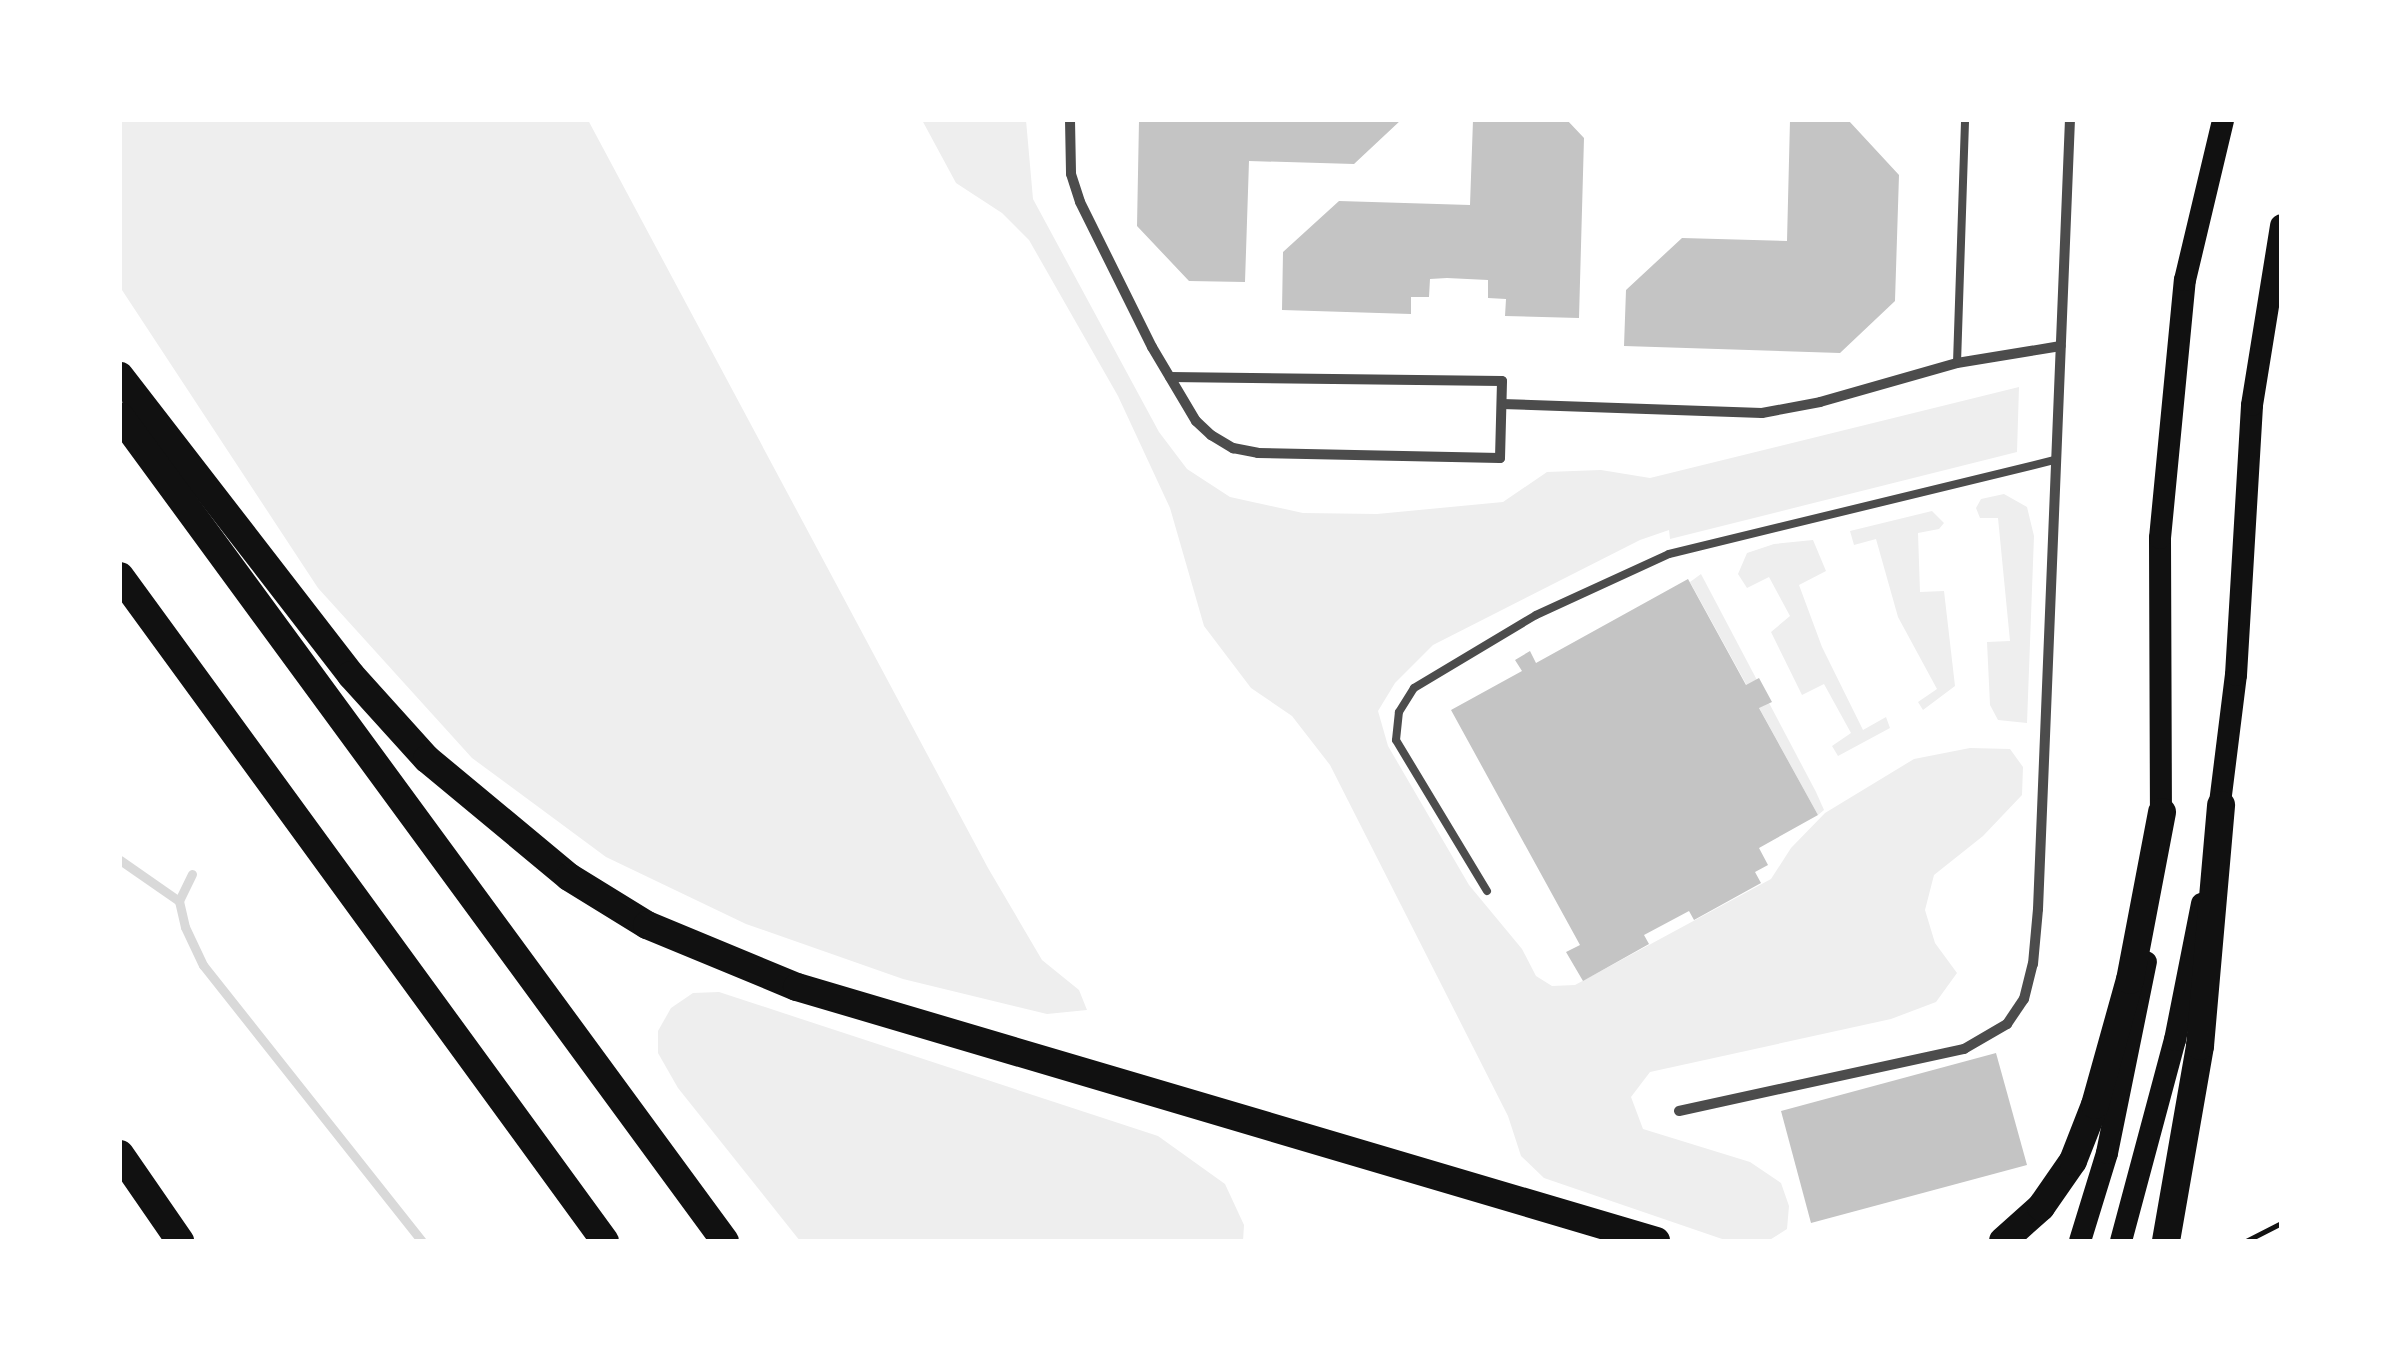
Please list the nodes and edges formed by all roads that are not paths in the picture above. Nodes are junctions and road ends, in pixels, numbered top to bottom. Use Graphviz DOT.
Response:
graph roads {
  1 [pos="1070,120"];
  2 [pos="1965,120"];
  3 [pos="2070,120"];
  4 [pos="2222,120"];
  5 [pos="2281,225"];
  6 [pos="2061,346"];
  7 [pos="1957,362"];
  8 [pos="120,376"];
  9 [pos="1170,377"];
  10 [pos="1502,404"];
  11 [pos="120,416"];
  12 [pos="2056,460"];
  13 [pos="120,576"];
  14 [pos="2221,805"];
  15 [pos="2162,812"];
  16 [pos="1487,892"];
  17 [pos="1679,1111"];
  18 [pos="120,1154"];
  19 [pos="180,1241"];
  20 [pos="605,1241"];
  21 [pos="725,1241"];
  22 [pos="1656,1241"];
  23 [pos="2003,1241"];
  24 [pos="2080,1241"];
  25 [pos="2121,1241"];
  26 [pos="2166,1241"];
  1 -- 9 [label="street"];
  2 -- 7 [label="lane"];
  3 -- 6 [label="street"];
  4 -- 15 [label="main road"];
  5 -- 14 [label="main road"];
  6 -- 7 [label="street"];
  6 -- 12 [label="street"];
  7 -- 10 [label="street"];
  8 -- 22 [label="highway"];
  9 -- 10 [label="street"];
  9 -- 10 [label="street"];
  11 -- 21 [label="highway"];
  12 -- 16 [label="lane"];
  12 -- 17 [label="street"];
  13 -- 20 [label="highway"];
  14 -- 25 [label="main road"];
  14 -- 26 [label="highway"];
  15 -- 23 [label="highway"];
  15 -- 24 [label="main road"];
  18 -- 19 [label="highway"];
}
